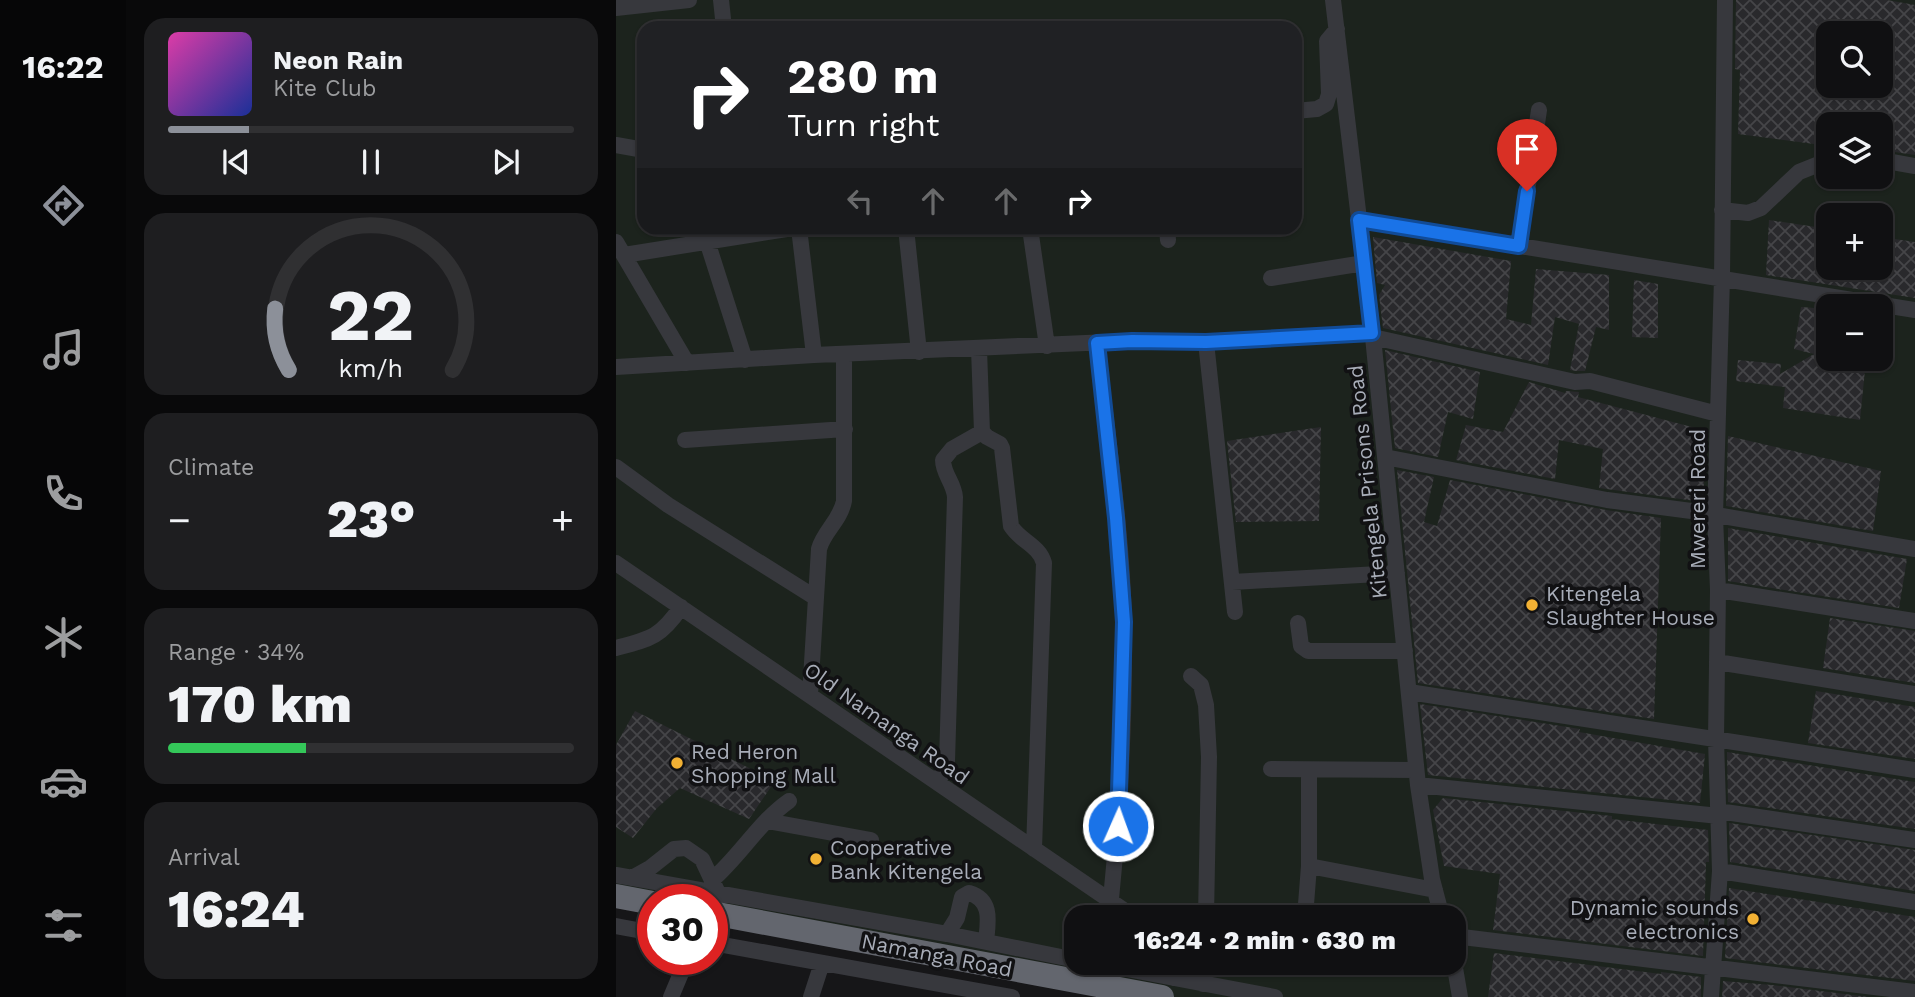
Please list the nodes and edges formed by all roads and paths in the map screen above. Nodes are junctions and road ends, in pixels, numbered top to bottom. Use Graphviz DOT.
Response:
graph roads {
  1 [pos="689,0"];
  2 [pos="721,0"];
  3 [pos="1333,0"];
  4 [pos="1725,0"];
  5 [pos="616,8"];
  6 [pos="722,21"];
  7 [pos="1337,29"];
  8 [pos="1302,110"];
  9 [pos="1539,110"];
  10 [pos="616,145"];
  11 [pos="637,149"];
  12 [pos="1893,162"];
  13 [pos="1816,164"];
  14 [pos="1915,166"];
  15 [pos="1722,210"];
  16 [pos="1359,220"];
  17 [pos="747,235"];
  18 [pos="800,235"];
  19 [pos="907,235"];
  20 [pos="1031,235"];
  21 [pos="707,241"];
  22 [pos="1519,246"];
  23 [pos="620,249"];
  24 [pos="1364,263"];
  25 [pos="1271,278"];
  26 [pos="1722,278"];
  27 [pos="1915,310"];
  28 [pos="1372,335"];
  29 [pos="1206,342"];
  30 [pos="1097,343"];
  31 [pos="1047,346"];
  32 [pos="979,349"];
  33 [pos="919,352"];
  34 [pos="844,354"];
  35 [pos="814,355"];
  36 [pos="745,359"];
  37 [pos="687,363"];
  38 [pos="616,367"];
  39 [pos="1718,414"];
  40 [pos="845,429"];
  41 [pos="982,432"];
  42 [pos="685,440"];
  43 [pos="1385,457"];
  44 [pos="616,467"];
  45 [pos="1715,516"];
  46 [pos="1915,549"];
  47 [pos="616,563"];
  48 [pos="1397,573"];
  49 [pos="1232,582"];
  50 [pos="1718,590"];
  51 [pos="816,598"];
  52 [pos="681,607"];
  53 [pos="1235,612"];
  54 [pos="1915,621"];
  55 [pos="1297,623"];
  56 [pos="616,648"];
  57 [pos="1405,651"];
  58 [pos="1717,662"];
  59 [pos="1191,676"];
  60 [pos="1409,692"];
  61 [pos="1915,694"];
  62 [pos="810,695"];
  63 [pos="1716,738"];
  64 [pos="1271,769"];
  65 [pos="1310,770"];
  66 [pos="1915,770"];
  67 [pos="1417,778"];
  68 [pos="938,783"];
  69 [pos="789,801"];
  70 [pos="1718,814"];
  71 [pos="767,821"];
  72 [pos="871,840"];
  73 [pos="1915,840"];
  74 [pos="1034,849"];
  75 [pos="1308,866"];
  76 [pos="1720,871"];
  77 [pos="621,883"];
  78 [pos="709,884"];
  79 [pos="721,884"];
  80 [pos="1435,890"];
  81 [pos="637,893"];
  82 [pos="1111,899"];
  83 [pos="1915,902"];
  84 [pos="728,903"];
  85 [pos="1119,905"];
  86 [pos="1206,905"];
  87 [pos="1306,905"];
  88 [pos="1439,905"];
  89 [pos="616,926"];
  90 [pos="637,930"];
  91 [pos="947,934"];
  92 [pos="897,937"];
  93 [pos="1466,937"];
  94 [pos="986,942"];
  95 [pos="728,946"];
  96 [pos="1064,958"];
  97 [pos="822,963"];
  98 [pos="1712,967"];
  99 [pos="680,975"];
  100 [pos="1129,975"];
  101 [pos="1203,975"];
  102 [pos="1456,975"];
  103 [pos="1203,984"];
  104 [pos="1168,988"];
  105 [pos="1915,992"];
  106 [pos="671,997"];
  107 [pos="811,997"];
  108 [pos="1012,997"];
  109 [pos="1275,997"];
  110 [pos="1460,997"];
  111 [pos="1711,997"];
  1 -- 5 [label="street"];
  2 -- 6 [label="street"];
  3 -- 7 [label="street, Kitengela Prisons Road"];
  4 -- 15 [label="street, Mwereri Road"];
  7 -- 8 [label="street"];
  7 -- 16 [label="street, Kitengela Prisons Road"];
  9 -- 22 [label="street"];
  10 -- 11 [label="street"];
  12 -- 14 [label="street"];
  13 -- 15 [label="street"];
  15 -- 26 [label="street, Mwereri Road"];
  16 -- 22 [label="street"];
  16 -- 24 [label="street, Kitengela Prisons Road"];
  17 -- 21 [label="street"];
  18 -- 35 [label="street"];
  19 -- 33 [label="street"];
  20 -- 31 [label="street"];
  21 -- 23 [label="street"];
  21 -- 36 [label="street"];
  22 -- 26 [label="street"];
  23 -- 37 [label="street"];
  24 -- 25 [label="street"];
  24 -- 28 [label="street, Kitengela Prisons Road"];
  26 -- 27 [label="street"];
  26 -- 39 [label="street, Mwereri Road"];
  28 -- 29 [label="street"];
  28 -- 39 [label="street"];
  28 -- 43 [label="street, Kitengela Prisons Road"];
  29 -- 30 [label="street"];
  29 -- 49 [label="street"];
  30 -- 31 [label="street"];
  30 -- 82 [label="street"];
  31 -- 32 [label="street"];
  32 -- 33 [label="street"];
  32 -- 41 [label="street"];
  33 -- 34 [label="street"];
  34 -- 35 [label="street"];
  34 -- 40 [label="street"];
  35 -- 36 [label="street"];
  36 -- 37 [label="street"];
  37 -- 38 [label="street"];
  39 -- 45 [label="street, Mwereri Road"];
  40 -- 42 [label="street"];
  40 -- 51 [label="street"];
  41 -- 68 [label="street"];
  41 -- 74 [label="street"];
  43 -- 45 [label="street"];
  43 -- 48 [label="street, Kitengela Prisons Road"];
  44 -- 51 [label="street"];
  45 -- 46 [label="street"];
  45 -- 50 [label="street, Mwereri Road"];
  47 -- 52 [label="street, Old Namanga Road"];
  48 -- 49 [label="street"];
  48 -- 57 [label="street, Kitengela Prisons Road"];
  49 -- 53 [label="street"];
  50 -- 54 [label="street"];
  50 -- 58 [label="street, Mwereri Road"];
  51 -- 62 [label="street"];
  52 -- 56 [label="street"];
  52 -- 62 [label="street, Old Namanga Road"];
  55 -- 57 [label="street"];
  57 -- 60 [label="street, Kitengela Prisons Road"];
  58 -- 61 [label="street"];
  58 -- 63 [label="street, Mwereri Road"];
  59 -- 86 [label="street"];
  60 -- 63 [label="street"];
  60 -- 67 [label="street, Kitengela Prisons Road"];
  62 -- 68 [label="street, Old Namanga Road"];
  63 -- 66 [label="street"];
  63 -- 70 [label="street, Mwereri Road"];
  64 -- 65 [label="street"];
  65 -- 67 [label="street"];
  65 -- 75 [label="street"];
  67 -- 70 [label="street"];
  67 -- 80 [label="street, Kitengela Prisons Road"];
  68 -- 74 [label="street, Old Namanga Road"];
  69 -- 71 [label="street"];
  70 -- 73 [label="street"];
  70 -- 76 [label="street, Mwereri Road"];
  71 -- 72 [label="street"];
  71 -- 79 [label="street"];
  74 -- 82 [label="street, Old Namanga Road"];
  75 -- 80 [label="street"];
  75 -- 87 [label="street"];
  76 -- 83 [label="street"];
  76 -- 98 [label="street, Mwereri Road"];
  77 -- 78 [label="street"];
  77 -- 81 [label="highway"];
  80 -- 88 [label="street, Kitengela Prisons Road"];
  82 -- 85 [label="street, Old Namanga Road"];
  84 -- 92 [label="highway, Namanga Road"];
  89 -- 90 [label="street"];
  91 -- 92 [label="street"];
  91 -- 94 [label="street"];
  91 -- 94 [label="street"];
  92 -- 104 [label="highway, Namanga Road"];
  93 -- 98 [label="street"];
  94 -- 96 [label="street"];
  95 -- 97 [label="street"];
  97 -- 107 [label="street"];
  97 -- 108 [label="street"];
  98 -- 105 [label="street"];
  98 -- 111 [label="street, Mwereri Road"];
  99 -- 106 [label="street"];
  100 -- 104 [label="street"];
  101 -- 103 [label="street"];
  102 -- 110 [label="street"];
  103 -- 104 [label="street"];
  103 -- 109 [label="street"];
}
